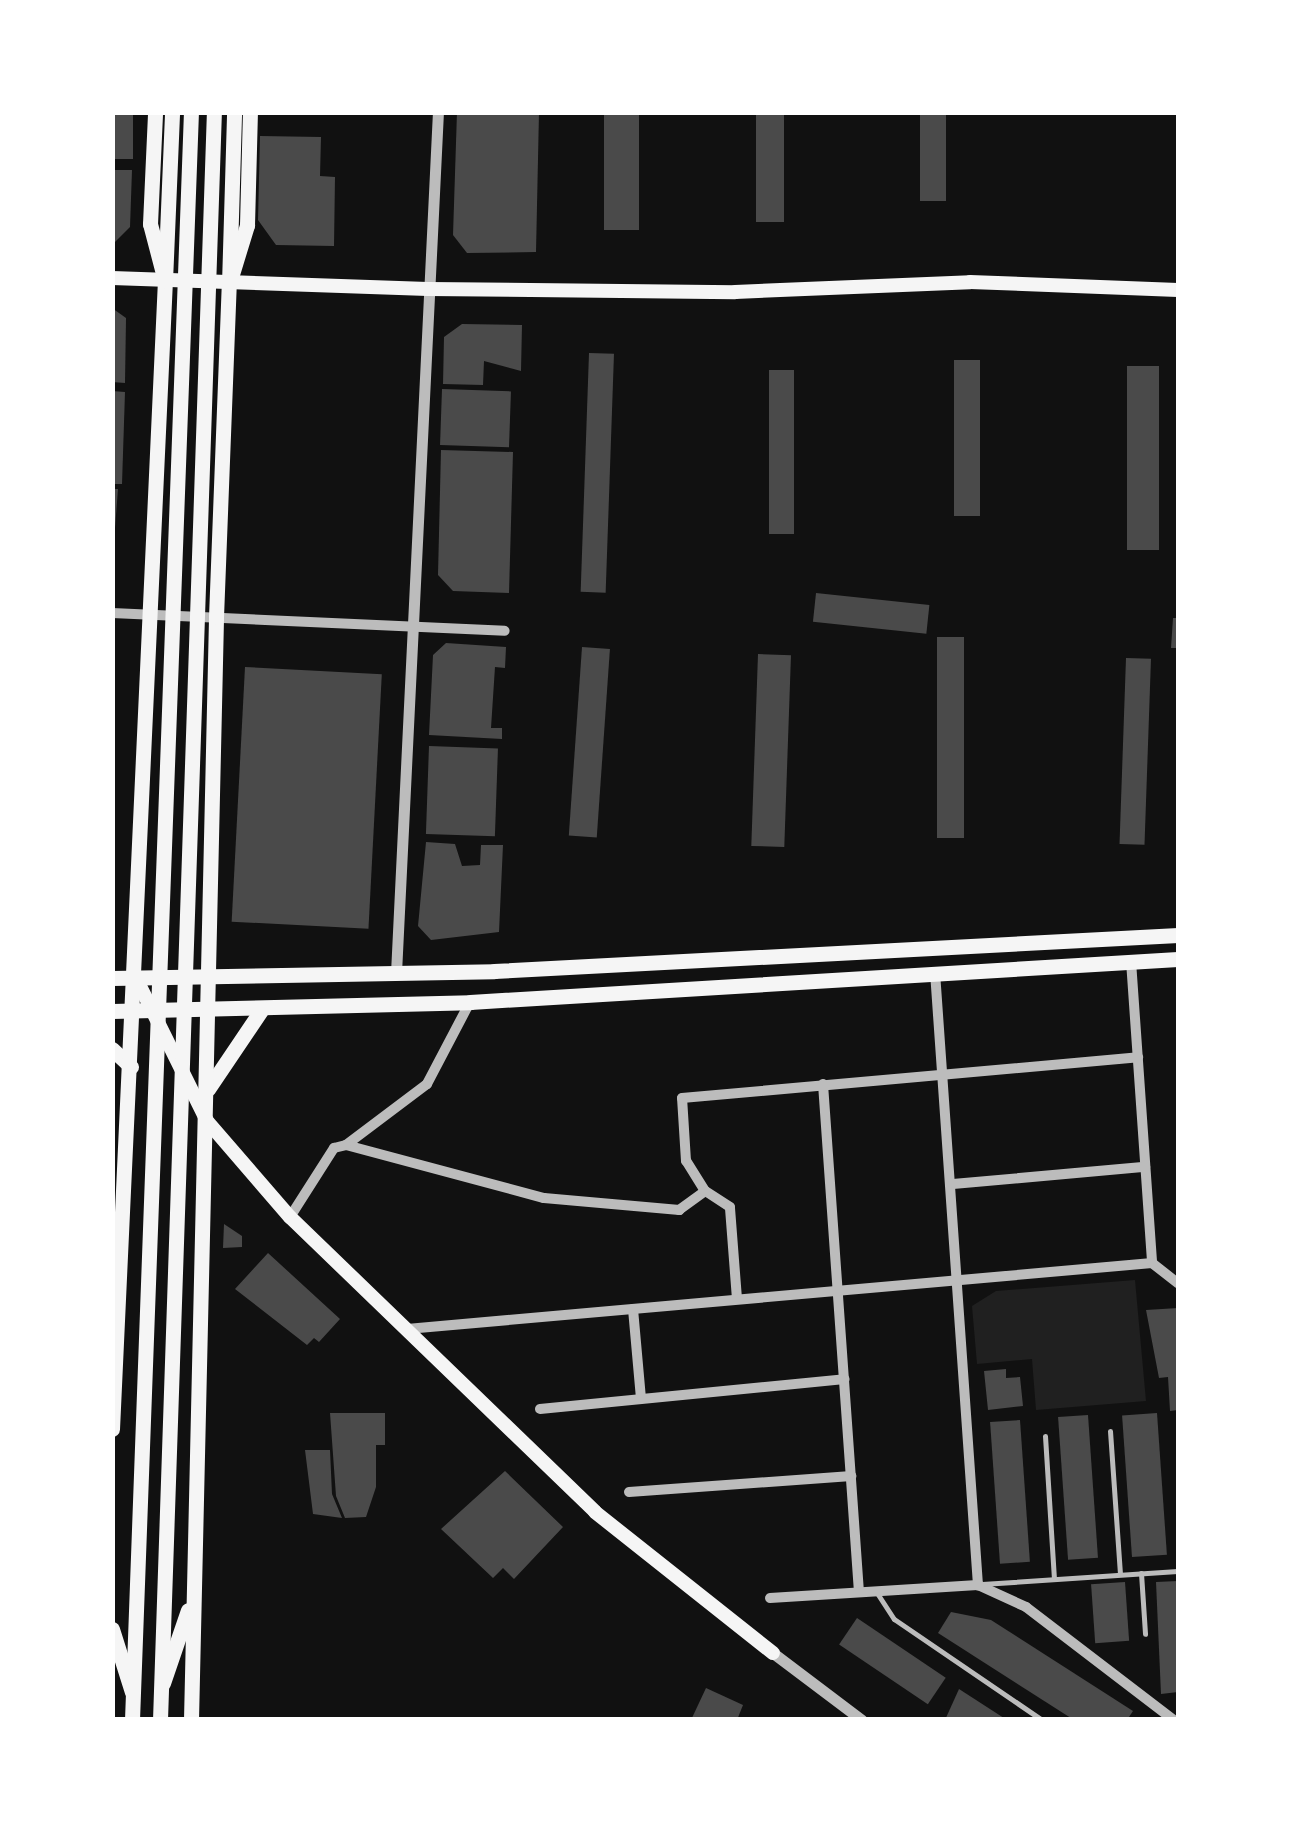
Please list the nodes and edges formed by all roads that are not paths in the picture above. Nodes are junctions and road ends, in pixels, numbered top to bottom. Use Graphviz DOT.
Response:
graph roads {
  1 [pos="155,112"];
  2 [pos="172,112"];
  3 [pos="191,112"];
  4 [pos="214,112"];
  5 [pos="234,112"];
  6 [pos="250,112"];
  7 [pos="438,112"];
  8 [pos="112,278"];
  9 [pos="165,281"];
  10 [pos="229,284"];
  11 [pos="428,289"];
  12 [pos="1178,290"];
  13 [pos="112,613"];
  14 [pos="150,614"];
  15 [pos="216,617"];
  16 [pos="412,625"];
  17 [pos="505,631"];
  18 [pos="1178,935"];
  19 [pos="1178,959"];
  20 [pos="1131,962"];
  21 [pos="935,972"];
  22 [pos="396,973"];
  23 [pos="112,978"];
  24 [pos="136,978"];
  25 [pos="206,978"];
  26 [pos="470,1002"];
  27 [pos="262,1009"];
  28 [pos="112,1011"];
  29 [pos="134,1012"];
  30 [pos="206,1012"];
  31 [pos="153,1013"];
  32 [pos="112,1049"];
  33 [pos="1138,1056"];
  34 [pos="131,1066"];
  35 [pos="943,1073"];
  36 [pos="823,1084"];
  37 [pos="206,1093"];
  38 [pos="206,1121"];
  39 [pos="346,1145"];
  40 [pos="1145,1167"];
  41 [pos="953,1184"];
  42 [pos="705,1192"];
  43 [pos="290,1217"];
  44 [pos="1152,1263"];
  45 [pos="960,1280"];
  46 [pos="1178,1283"];
  47 [pos="839,1291"];
  48 [pos="737,1299"];
  49 [pos="633,1309"];
  50 [pos="408,1329"];
  51 [pos="845,1379"];
  52 [pos="641,1399"];
  53 [pos="540,1408"];
  54 [pos="112,1429"];
  55 [pos="1110,1431"];
  56 [pos="1045,1436"];
  57 [pos="852,1476"];
  58 [pos="629,1492"];
  59 [pos="1178,1571"];
  60 [pos="1141,1573"];
  61 [pos="1120,1574"];
  62 [pos="1054,1578"];
  63 [pos="978,1585"];
  64 [pos="875,1591"];
  65 [pos="860,1592"];
  66 [pos="193,1595"];
  67 [pos="770,1598"];
  68 [pos="112,1629"];
  69 [pos="1145,1634"];
  70 [pos="772,1652"];
  71 [pos="132,1692"];
  72 [pos="160,1692"];
  73 [pos="132,1720"];
  74 [pos="160,1720"];
  75 [pos="191,1720"];
  76 [pos="862,1720"];
  77 [pos="1042,1720"];
  78 [pos="1174,1720"];
  1 -- 9 [label="main road"];
  2 -- 9 [label="main road"];
  3 -- 71 [label="main road"];
  4 -- 72 [label="main road"];
  5 -- 10 [label="main road"];
  6 -- 10 [label="main road"];
  7 -- 11 [label="street"];
  8 -- 9 [label="main road"];
  9 -- 10 [label="main road"];
  9 -- 14 [label="main road"];
  10 -- 11 [label="main road"];
  10 -- 15 [label="main road"];
  11 -- 12 [label="main road"];
  11 -- 16 [label="street"];
  13 -- 14 [label="street"];
  14 -- 15 [label="street"];
  14 -- 24 [label="main road"];
  15 -- 16 [label="street"];
  15 -- 25 [label="main road"];
  16 -- 17 [label="street"];
  16 -- 22 [label="street"];
  18 -- 22 [label="main road"];
  19 -- 20 [label="main road"];
  20 -- 21 [label="main road"];
  20 -- 33 [label="street"];
  21 -- 26 [label="main road"];
  21 -- 35 [label="street"];
  22 -- 25 [label="main road"];
  23 -- 24 [label="main road"];
  24 -- 25 [label="main road"];
  24 -- 29 [label="main road"];
  24 -- 31 [label="main road"];
  25 -- 30 [label="main road"];
  26 -- 27 [label="main road"];
  26 -- 39 [label="street"];
  27 -- 30 [label="main road"];
  27 -- 37 [label="main road"];
  28 -- 29 [label="main road"];
  29 -- 31 [label="main road"];
  29 -- 34 [label="main road"];
  30 -- 31 [label="main road"];
  30 -- 37 [label="main road"];
  31 -- 38 [label="main road"];
  32 -- 34 [label="main road"];
  33 -- 35 [label="street"];
  33 -- 40 [label="street"];
  34 -- 54 [label="main road"];
  35 -- 36 [label="street"];
  35 -- 41 [label="street"];
  36 -- 42 [label="street"];
  36 -- 47 [label="street"];
  37 -- 38 [label="main road"];
  38 -- 43 [label="main road"];
  38 -- 66 [label="main road"];
  39 -- 42 [label="street"];
  39 -- 43 [label="street"];
  40 -- 41 [label="street"];
  40 -- 44 [label="street"];
  41 -- 45 [label="street"];
  42 -- 48 [label="street"];
  43 -- 50 [label="main road"];
  44 -- 45 [label="street"];
  44 -- 46 [label="street"];
  45 -- 47 [label="street"];
  45 -- 63 [label="street"];
  47 -- 48 [label="street"];
  47 -- 51 [label="street"];
  48 -- 49 [label="street"];
  49 -- 50 [label="street"];
  49 -- 52 [label="street"];
  50 -- 70 [label="main road"];
  51 -- 52 [label="street"];
  51 -- 57 [label="street"];
  52 -- 53 [label="street"];
  55 -- 61 [label="lane"];
  56 -- 62 [label="lane"];
  57 -- 58 [label="street"];
  57 -- 65 [label="street"];
  59 -- 60 [label="lane"];
  60 -- 61 [label="lane"];
  60 -- 69 [label="lane"];
  61 -- 62 [label="lane"];
  62 -- 63 [label="lane"];
  63 -- 64 [label="street"];
  63 -- 78 [label="street"];
  64 -- 65 [label="street"];
  64 -- 77 [label="lane"];
  65 -- 67 [label="street"];
  66 -- 72 [label="main road"];
  66 -- 75 [label="main road"];
  68 -- 71 [label="main road"];
  70 -- 76 [label="street"];
  71 -- 73 [label="main road"];
  72 -- 74 [label="main road"];
}
